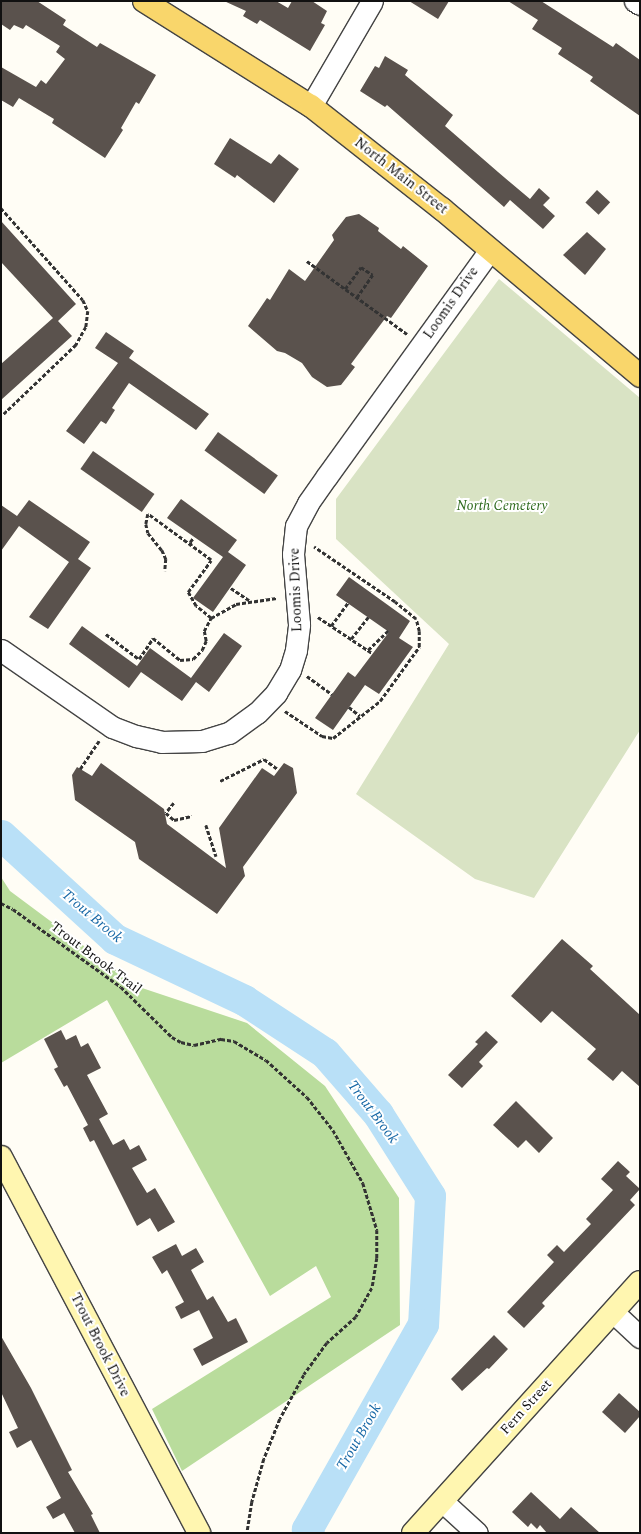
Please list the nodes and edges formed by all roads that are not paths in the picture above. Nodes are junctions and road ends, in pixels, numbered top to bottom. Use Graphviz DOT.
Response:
graph roads {
  1 [pos="144,1"];
  2 [pos="372,1"];
  3 [pos="635,1"];
  4 [pos="640,4"];
  5 [pos="311,106"];
  6 [pos="490,250"];
  7 [pos="640,376"];
  8 [pos="1,650"];
  9 [pos="1,1157"];
  10 [pos="640,1282"];
  11 [pos="613,1312"];
  12 [pos="640,1337"];
  13 [pos="442,1501"];
  14 [pos="199,1533"];
  15 [pos="413,1533"];
  16 [pos="477,1533"];
  1 -- 5 [label="main road, North Main Street"];
  2 -- 5 [label="street"];
  3 -- 4 [label="street"];
  5 -- 6 [label="main road, North Main Street"];
  6 -- 7 [label="main road, North Main Street"];
  6 -- 8 [label="street, Loomis Drive"];
  9 -- 14 [label="main road, Trout Brook Drive"];
  10 -- 11 [label="main road, Fern Street"];
  11 -- 12 [label="street"];
  11 -- 13 [label="main road, Fern Street"];
  13 -- 15 [label="main road, Fern Street"];
  13 -- 16 [label="street"];
}
